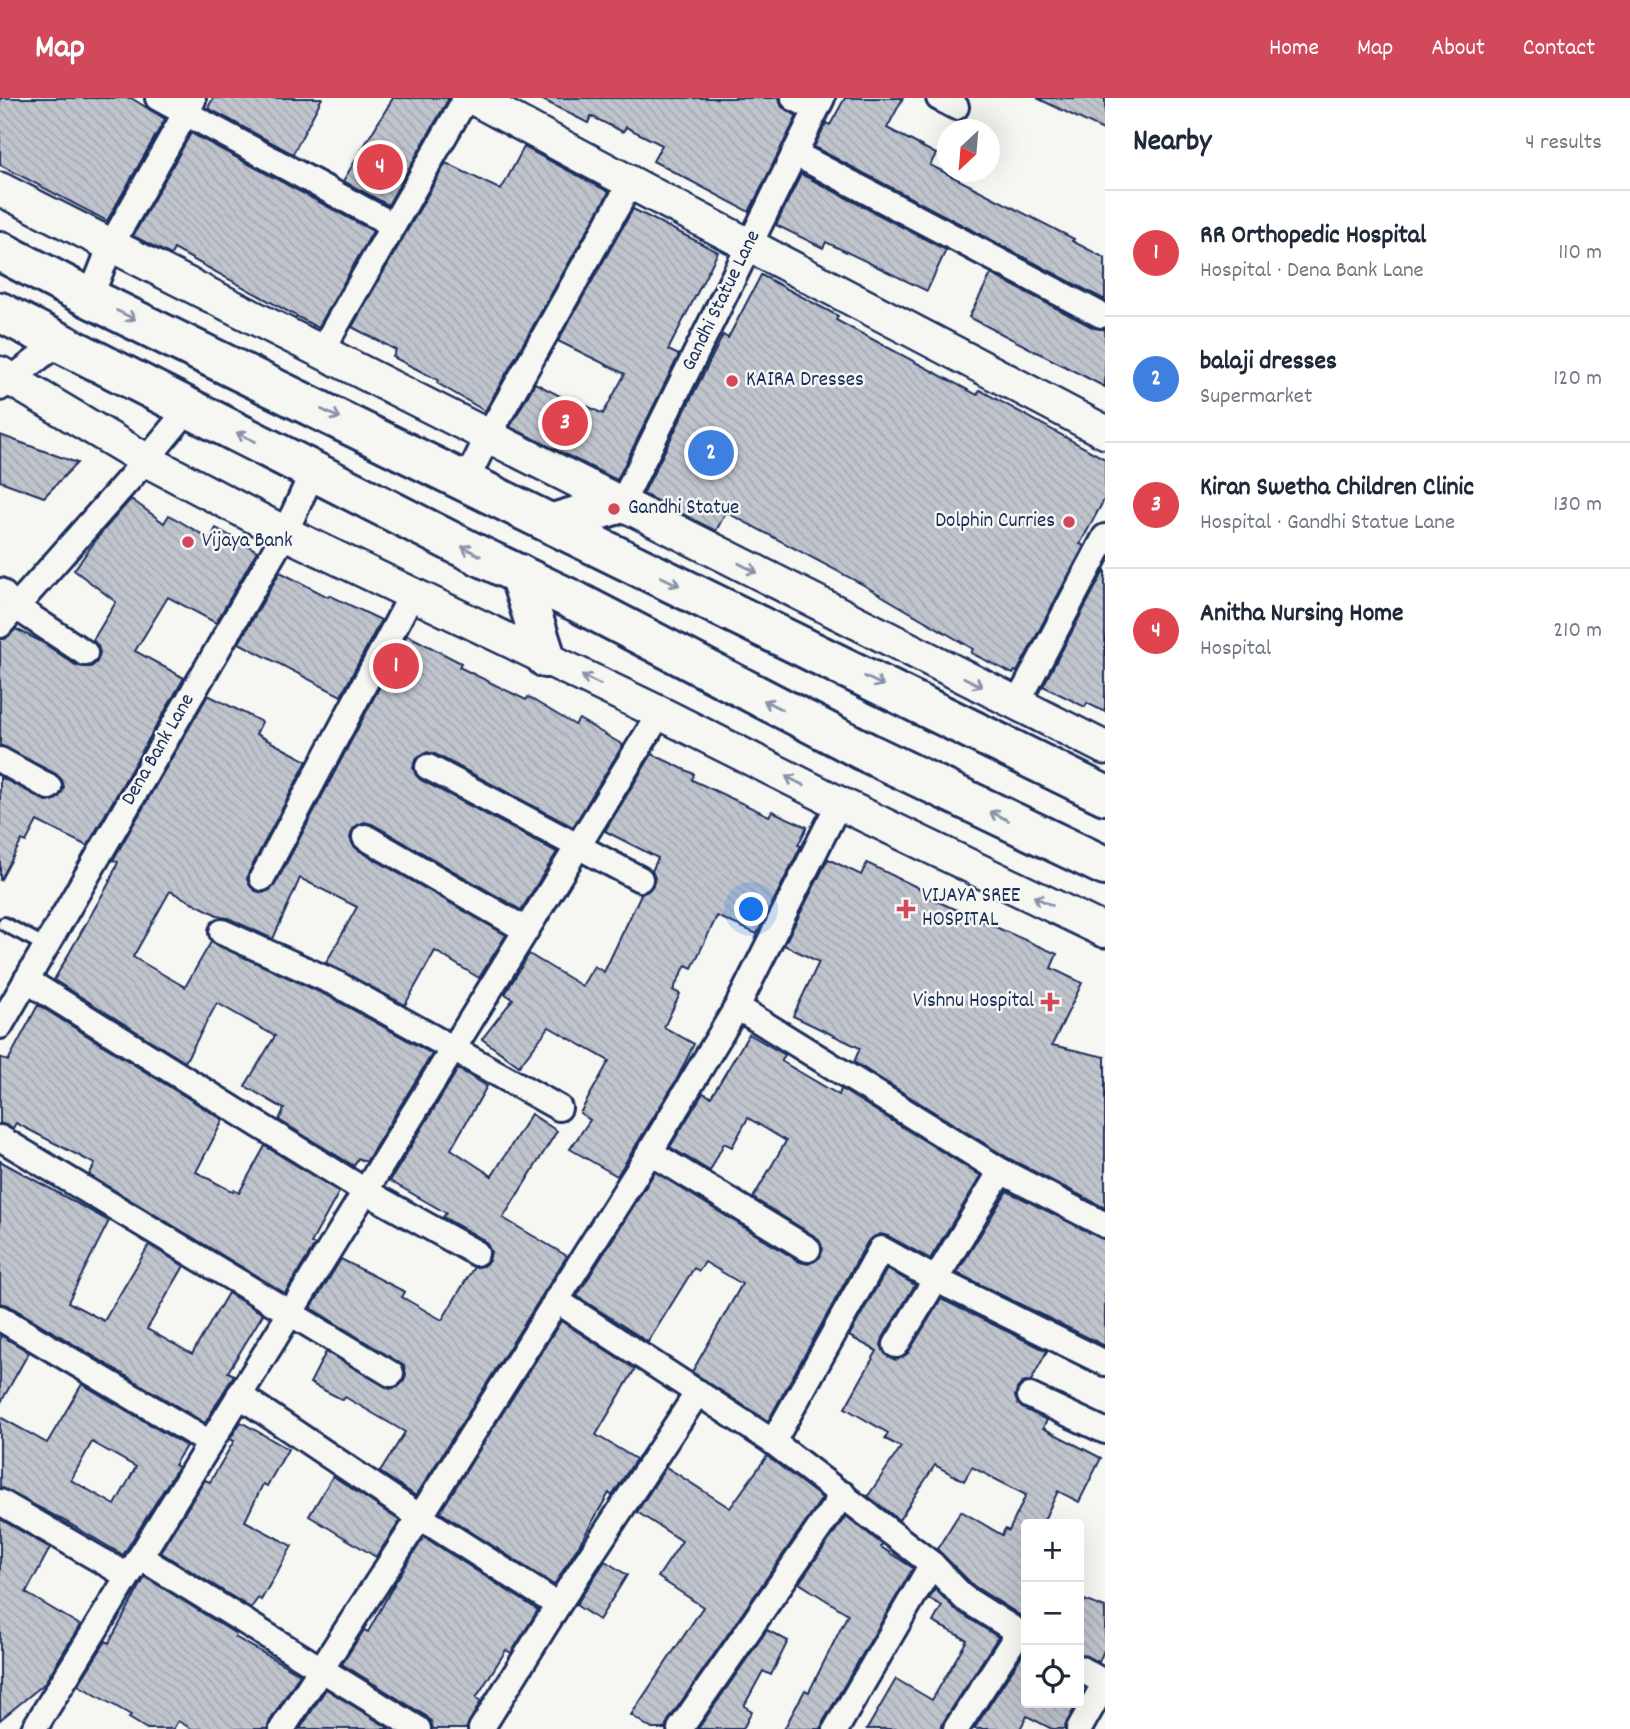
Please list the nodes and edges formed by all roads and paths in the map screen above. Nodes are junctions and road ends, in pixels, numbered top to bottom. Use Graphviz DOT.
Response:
graph roads {
  1 [pos="158,98"];
  2 [pos="466,98"];
  3 [pos="472,98"];
  4 [pos="794,98"];
  5 [pos="819,104"];
  6 [pos="190,105"];
  7 [pos="794,153"];
  8 [pos="630,184"];
  9 [pos="0,189"];
  10 [pos="393,225"];
  11 [pos="750,244"];
  12 [pos="111,245"];
  13 [pos="0,251"];
  14 [pos="90,298"];
  15 [pos="0,313"];
  16 [pos="1101,315"];
  17 [pos="58,343"];
  18 [pos="321,352"];
  19 [pos="4,380"];
  20 [pos="189,408"];
  21 [pos="1105,432"];
  22 [pos="488,436"];
  23 [pos="146,460"];
  24 [pos="313,471"];
  25 [pos="466,481"];
  26 [pos="622,503"];
  27 [pos="553,523"];
  28 [pos="285,533"];
  29 [pos="1105,537"];
  30 [pos="519,574"];
  31 [pos="412,594"];
  32 [pos="5,608"];
  33 [pos="85,653"];
  34 [pos="546,658"];
  35 [pos="1017,704"];
  36 [pos="660,713"];
  37 [pos="1105,748"];
  38 [pos="0,760"];
  39 [pos="428,767"];
  40 [pos="49,787"];
  41 [pos="1105,795"];
  42 [pos="839,803"];
  43 [pos="365,837"];
  44 [pos="577,847"];
  45 [pos="1105,866"];
  46 [pos="262,878"];
  47 [pos="640,879"];
  48 [pos="4,924"];
  49 [pos="526,930"];
  50 [pos="1105,931"];
  51 [pos="222,932"];
  52 [pos="46,946"];
  53 [pos="26,981"];
  54 [pos="737,1007"];
  55 [pos="0,1026"];
  56 [pos="453,1048"];
  57 [pos="559,1108"];
  58 [pos="0,1138"];
  59 [pos="650,1152"];
  60 [pos="1002,1171"];
  61 [pos="365,1191"];
  62 [pos="1105,1225"];
  63 [pos="808,1249"];
  64 [pos="476,1253"];
  65 [pos="935,1279"];
  66 [pos="556,1300"];
  67 [pos="290,1313"];
  68 [pos="0,1318"];
  69 [pos="896,1345"];
  70 [pos="1105,1363"];
  71 [pos="391,1374"];
  72 [pos="698,1392"];
  73 [pos="239,1395"];
  74 [pos="1030,1396"];
  75 [pos="1105,1432"];
  76 [pos="773,1442"];
  77 [pos="210,1443"];
  78 [pos="843,1494"];
  79 [pos="0,1502"];
  80 [pos="420,1517"];
  81 [pos="932,1564"];
  82 [pos="134,1566"];
  83 [pos="558,1605"];
  84 [pos="1021,1633"];
  85 [pos="1021,1637"];
  86 [pos="321,1668"];
  87 [pos="1084,1671"];
  88 [pos="1105,1683"];
  89 [pos="34,1729"];
  90 [pos="282,1729"];
  91 [pos="418,1729"];
  92 [pos="481,1729"];
  93 [pos="680,1729"];
  94 [pos="836,1729"];
  95 [pos="956,1729"];
  96 [pos="1079,1729"];
  1 -- 6 [label="street"];
  2 -- 10 [label="street"];
  3 -- 8 [label="street"];
  4 -- 5 [label="street"];
  5 -- 7 [label="street, Gandhi Statue Lane"];
  6 -- 10 [label="street"];
  6 -- 12 [label="street"];
  7 -- 11 [label="street, Gandhi Statue Lane"];
  7 -- 16 [label="street"];
  8 -- 11 [label="street"];
  8 -- 22 [label="street"];
  9 -- 12 [label="street"];
  10 -- 18 [label="street"];
  11 -- 21 [label="street"];
  11 -- 26 [label="street, Gandhi Statue Lane"];
  12 -- 14 [label="street"];
  12 -- 18 [label="street"];
  13 -- 14 [label="highway"];
  14 -- 25 [label="highway, one-way"];
  15 -- 17 [label="highway"];
  17 -- 19 [label="street"];
  17 -- 20 [label="highway"];
  18 -- 22 [label="street"];
  19 -- 23 [label="street"];
  20 -- 23 [label="street"];
  24 -- 20 [label="highway, one-way"];
  22 -- 25 [label="street"];
  22 -- 26 [label="street"];
  23 -- 28 [label="street"];
  23 -- 32 [label="street"];
  24 -- 28 [label="street, Dena Bank Lane"];
  30 -- 24 [label="highway, one-way"];
  25 -- 27 [label="highway"];
  26 -- 27 [label="highway"];
  26 -- 35 [label="street, one-way"];
  27 -- 41 [label="highway, one-way"];
  28 -- 31 [label="street"];
  28 -- 52 [label="street, Dena Bank Lane"];
  29 -- 35 [label="street"];
  30 -- 34 [label="highway"];
  45 -- 30 [label="highway, one-way"];
  31 -- 34 [label="street"];
  31 -- 46 [label="street"];
  32 -- 33 [label="street"];
  36 -- 34 [label="street, one-way"];
  35 -- 37 [label="street"];
  42 -- 36 [label="street, one-way"];
  36 -- 44 [label="street"];
  38 -- 40 [label="street"];
  39 -- 44 [label="street"];
  50 -- 42 [label="street, one-way"];
  42 -- 54 [label="street"];
  43 -- 49 [label="street"];
  44 -- 47 [label="street"];
  44 -- 49 [label="street"];
  48 -- 52 [label="lane"];
  49 -- 56 [label="street"];
  51 -- 56 [label="street"];
  52 -- 53 [label="street, Dena Bank Lane"];
  53 -- 55 [label="street, Dena Bank Lane"];
  53 -- 61 [label="street"];
  54 -- 59 [label="street"];
  54 -- 60 [label="street"];
  56 -- 57 [label="street"];
  56 -- 61 [label="street"];
  58 -- 67 [label="street"];
  59 -- 63 [label="street"];
  59 -- 66 [label="street"];
  60 -- 62 [label="street"];
  60 -- 65 [label="street"];
  61 -- 64 [label="street"];
  61 -- 67 [label="street"];
  65 -- 69 [label="street"];
  65 -- 70 [label="street"];
  65 -- 76 [label="street"];
  66 -- 72 [label="street"];
  66 -- 80 [label="street"];
  67 -- 71 [label="street"];
  67 -- 73 [label="street"];
  68 -- 77 [label="street"];
  72 -- 76 [label="street"];
  72 -- 83 [label="street"];
  73 -- 77 [label="street"];
  73 -- 80 [label="street"];
  74 -- 75 [label="street"];
  76 -- 78 [label="street"];
  77 -- 82 [label="street"];
  78 -- 81 [label="street"];
  78 -- 93 [label="street"];
  79 -- 82 [label="street"];
  80 -- 83 [label="street"];
  80 -- 86 [label="street"];
  81 -- 84 [label="street"];
  81 -- 94 [label="street"];
  82 -- 86 [label="street"];
  82 -- 89 [label="street"];
  83 -- 92 [label="street"];
  85 -- 95 [label="street"];
  86 -- 90 [label="street"];
  86 -- 91 [label="street"];
  87 -- 88 [label="street"];
  88 -- 96 [label="street"];
}
